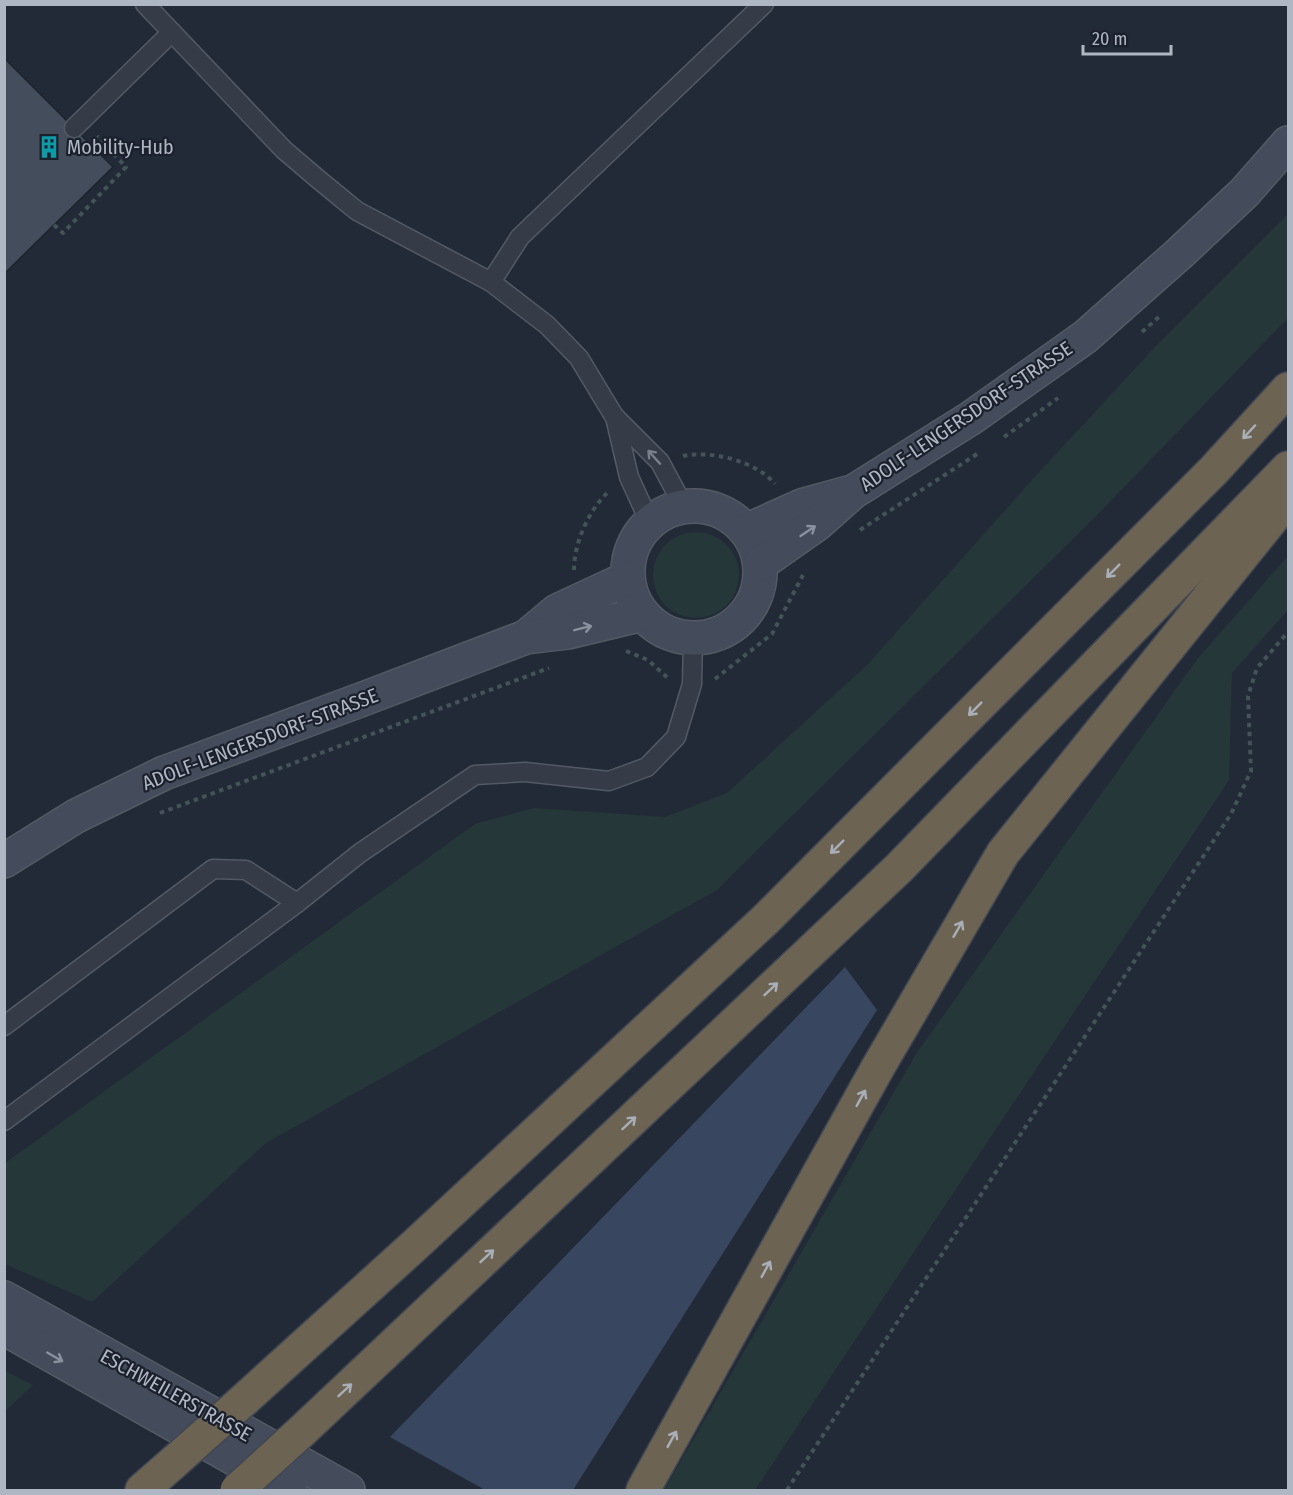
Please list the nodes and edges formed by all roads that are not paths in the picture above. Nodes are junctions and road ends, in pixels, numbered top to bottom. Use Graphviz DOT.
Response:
graph roads {
  1 [pos="146,4"];
  2 [pos="764,4"];
  3 [pos="172,32"];
  4 [pos="78,124"];
  5 [pos="1288,143"];
  6 [pos="491,282"];
  7 [pos="1288,389"];
  8 [pos="614,416"];
  9 [pos="1288,468"];
  10 [pos="853,492"];
  11 [pos="1288,498"];
  12 [pos="684,507"];
  13 [pos="650,522"];
  14 [pos="746,531"];
  15 [pos="760,564"];
  16 [pos="628,578"];
  17 [pos="643,614"];
  18 [pos="526,637"];
  19 [pos="693,638"];
  20 [pos="4,861"];
  21 [pos="297,903"];
  22 [pos="4,1026"];
  23 [pos="4,1121"];
  24 [pos="4,1298"];
  25 [pos="4,1328"];
  26 [pos="142,1491"];
  27 [pos="237,1491"];
  28 [pos="290,1491"];
  29 [pos="348,1491"];
  30 [pos="644,1491"];
  1 -- 3 [label="lane"];
  2 -- 6 [label="lane"];
  3 -- 4 [label="lane"];
  3 -- 6 [label="lane"];
  5 -- 10 [label="street, ADOLF-LENGERSDORF-STRASSE"];
  6 -- 8 [label="lane"];
  7 -- 26 [label="highway, one-way, bridge"];
  12 -- 8 [label="lane, one-way"];
  8 -- 13 [label="lane"];
  27 -- 9 [label="highway, one-way, bridge"];
  10 -- 14 [label="street, ADOLF-LENGERSDORF-STRASSE"];
  15 -- 10 [label="street, ADOLF-LENGERSDORF-STRASSE, one-way"];
  30 -- 11 [label="highway, one-way"];
  12 -- 13 [label="street"];
  12 -- 14 [label="street"];
  13 -- 16 [label="street"];
  14 -- 15 [label="street"];
  15 -- 19 [label="street"];
  16 -- 17 [label="street"];
  16 -- 18 [label="street, ADOLF-LENGERSDORF-STRASSE"];
  18 -- 17 [label="street, ADOLF-LENGERSDORF-STRASSE, one-way"];
  17 -- 19 [label="street"];
  18 -- 20 [label="street, ADOLF-LENGERSDORF-STRASSE"];
  19 -- 21 [label="lane"];
  21 -- 22 [label="lane"];
  21 -- 23 [label="lane"];
  24 -- 29 [label="street, ESCHWEILERSTRASSE"];
  25 -- 28 [label="street, ESCHWEILERSTRASSE, one-way"];
}
